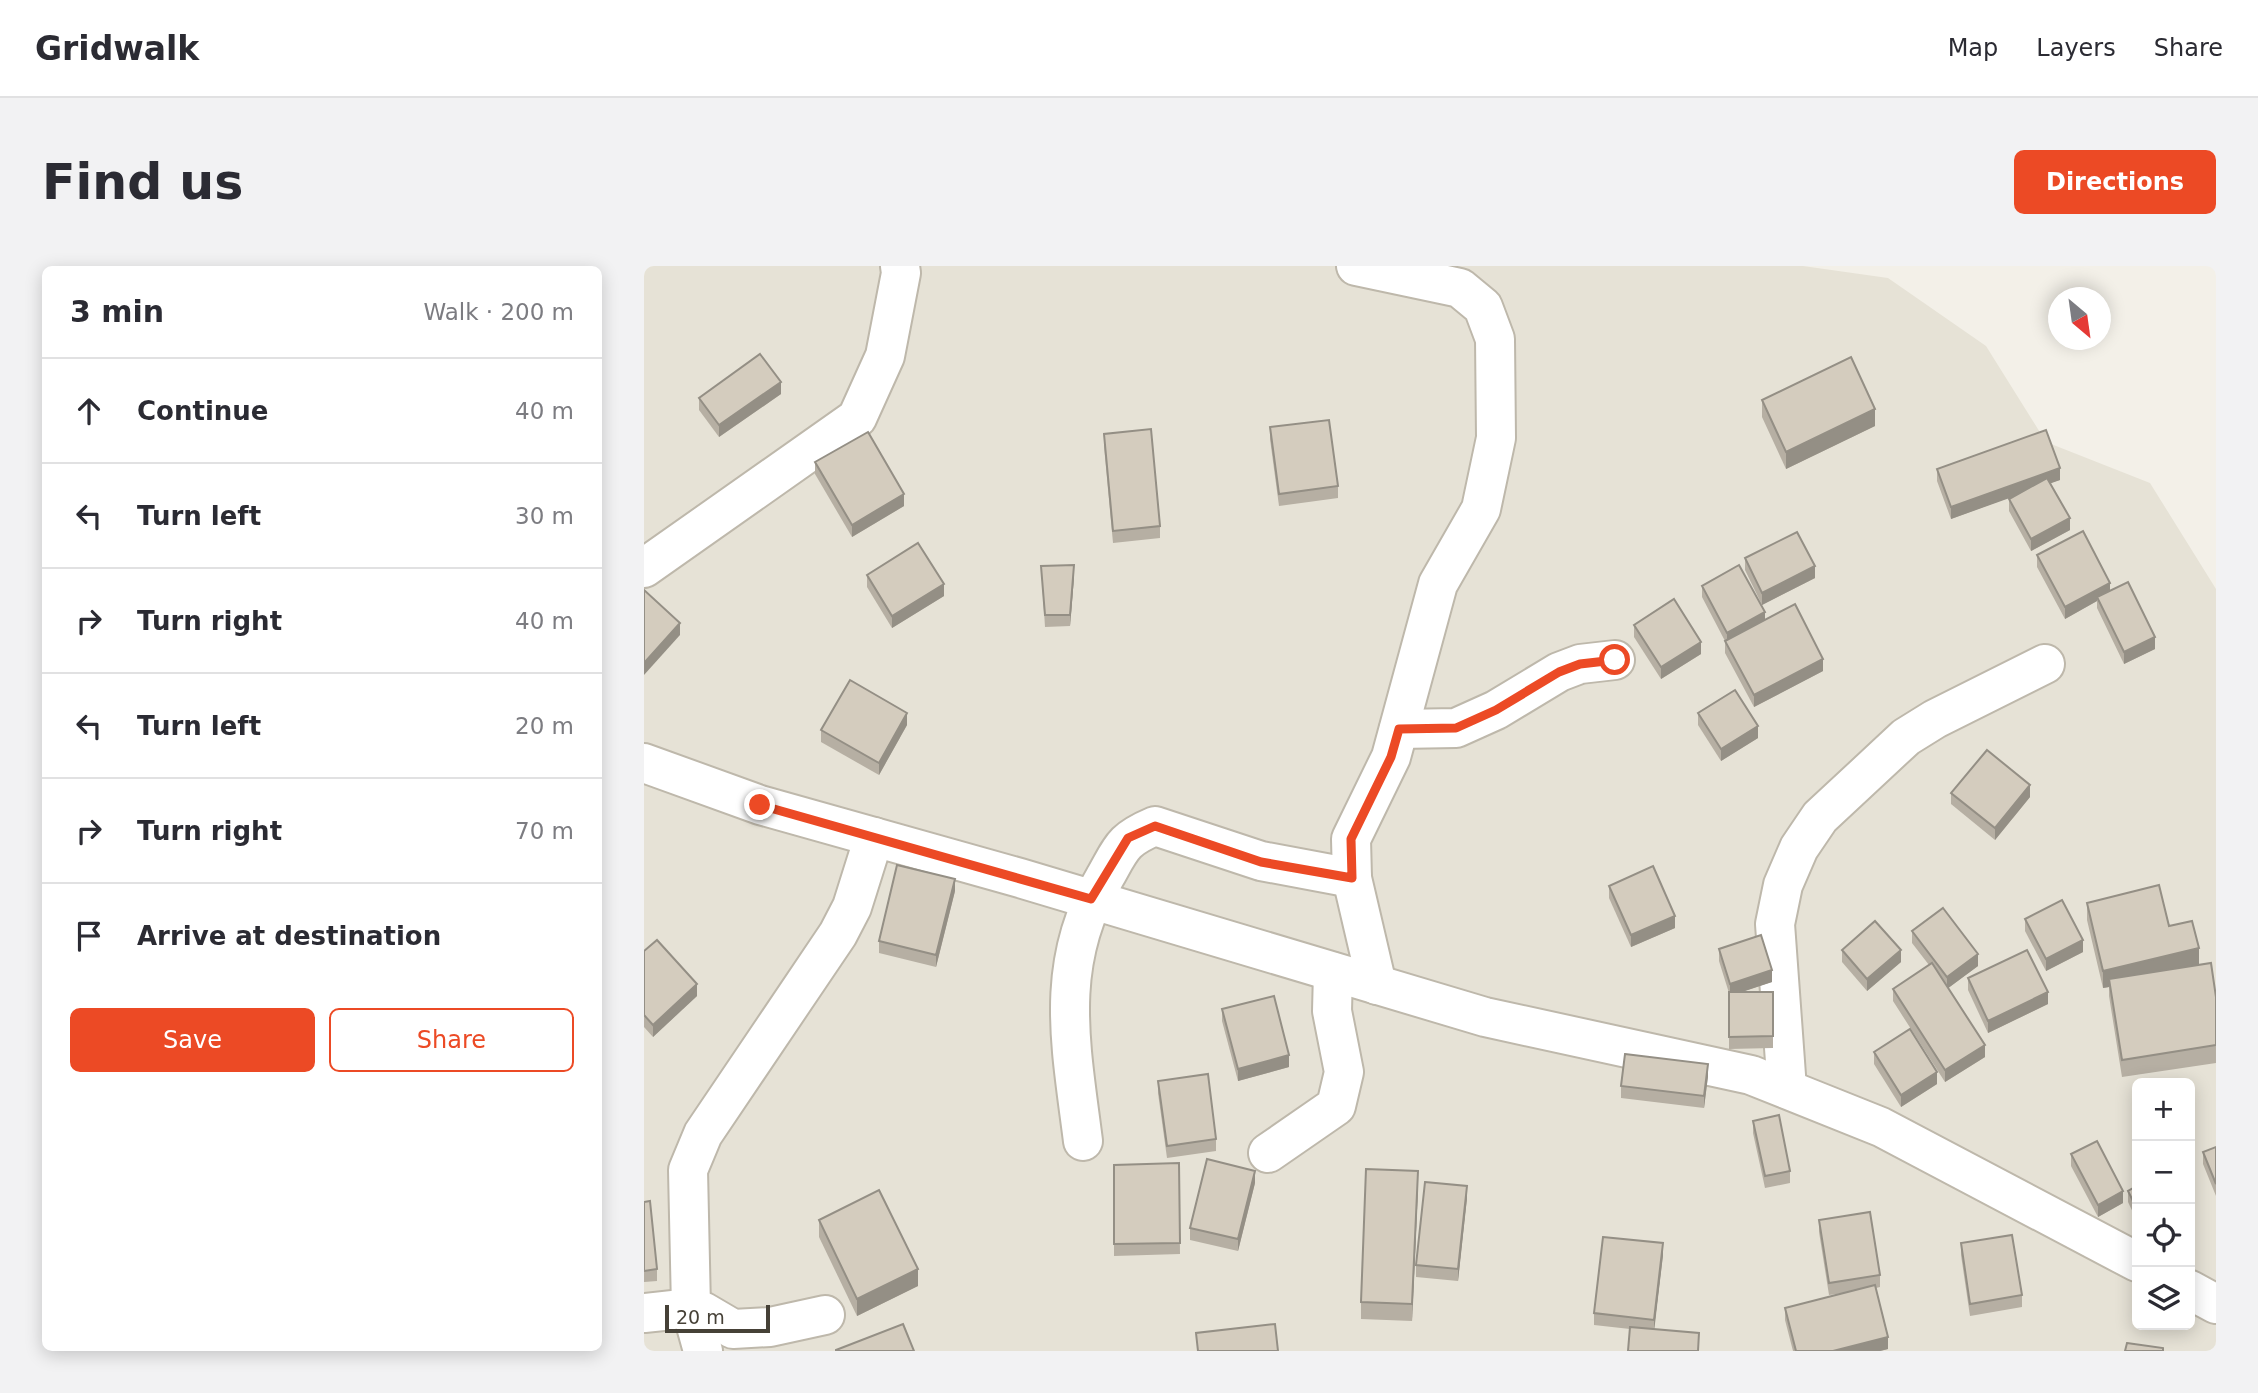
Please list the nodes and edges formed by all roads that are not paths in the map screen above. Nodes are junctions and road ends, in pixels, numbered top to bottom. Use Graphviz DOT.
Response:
graph roads {
  1 [pos="900,266"];
  2 [pos="1356,266"];
  3 [pos="644,568"];
  4 [pos="1615,660"];
  5 [pos="2045,664"];
  6 [pos="1399,729"];
  7 [pos="644,762"];
  8 [pos="874,837"];
  9 [pos="1352,878"];
  10 [pos="1091,899"];
  11 [pos="1334,972"];
  12 [pos="1377,985"];
  13 [pos="1787,1089"];
  14 [pos="1083,1141"];
  15 [pos="1268,1153"];
  16 [pos="2132,1259"];
  17 [pos="2195,1293"];
  18 [pos="2216,1304"];
  19 [pos="691,1308"];
  20 [pos="644,1312"];
  21 [pos="825,1315"];
  22 [pos="703,1351"];
  1 -- 3 [label="street"];
  2 -- 6 [label="street"];
  4 -- 6 [label="street"];
  5 -- 13 [label="street"];
  6 -- 9 [label="street"];
  7 -- 8 [label="street"];
  8 -- 10 [label="street"];
  8 -- 19 [label="street"];
  9 -- 10 [label="street"];
  9 -- 12 [label="street"];
  10 -- 11 [label="street"];
  10 -- 14 [label="street"];
  11 -- 12 [label="street"];
  11 -- 15 [label="street"];
  12 -- 13 [label="street"];
  13 -- 16 [label="street"];
  17 -- 18 [label="street"];
  19 -- 20 [label="street"];
  19 -- 21 [label="street"];
  19 -- 22 [label="street"];
}
